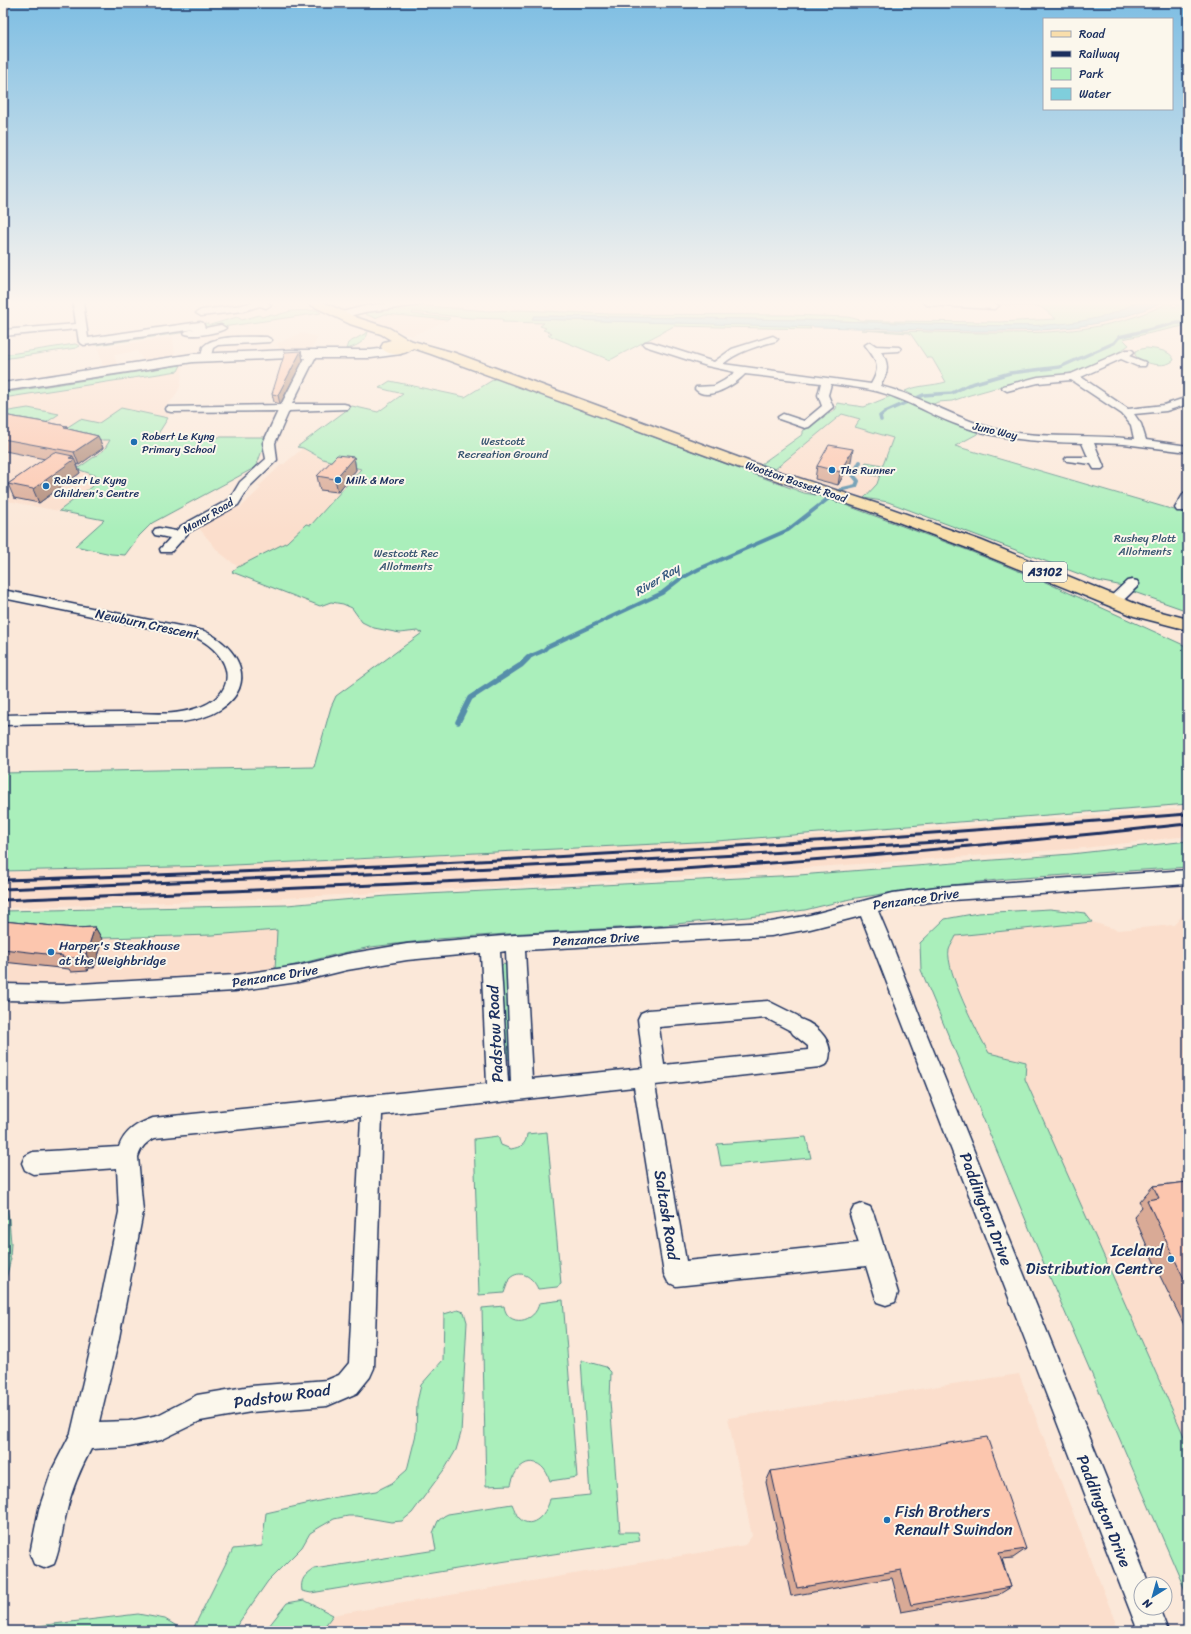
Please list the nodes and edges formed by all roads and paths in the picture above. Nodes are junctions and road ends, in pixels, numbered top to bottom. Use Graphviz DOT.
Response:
graph roads {
  1 [pos="58,378"];
  2 [pos="300,378"];
  3 [pos="511,378"];
  4 [pos="735,378"];
  5 [pos="812,378"];
  6 [pos="880,378"];
  7 [pos="1058,378"];
  8 [pos="1075,378"];
  9 [pos="827,380"];
  10 [pos="3,387"];
  11 [pos="874,387"];
  12 [pos="1007,388"];
  13 [pos="700,389"];
  14 [pos="1188,400"];
  15 [pos="285,407"];
  16 [pos="344,407"];
  17 [pos="171,409"];
  18 [pos="1126,412"];
  19 [pos="783,417"];
  20 [pos="1086,439"];
  21 [pos="1141,443"];
  22 [pos="1188,449"];
  23 [pos="1071,459"];
  24 [pos="1188,496"];
  25 [pos="1181,508"];
  26 [pos="159,532"];
  27 [pos="178,535"];
  28 [pos="166,549"];
  29 [pos="1132,584"];
  30 [pos="3,594"];
  31 [pos="1114,601"];
  32 [pos="1140,612"];
  33 [pos="1186,623"];
  34 [pos="1188,640"];
  35 [pos="3,720"];
  36 [pos="1188,876"];
  37 [pos="866,906"];
  38 [pos="515,943"];
  39 [pos="490,945"];
  40 [pos="3,992"];
  41 [pos="649,1076"];
  42 [pos="522,1090"];
  43 [pos="498,1092"];
  44 [pos="372,1106"];
  45 [pos="127,1157"];
  46 [pos="33,1163"];
  47 [pos="862,1215"];
  48 [pos="874,1253"];
  49 [pos="886,1293"];
  50 [pos="83,1436"];
  51 [pos="44,1554"];
  52 [pos="1133,1582"];
  53 [pos="1147,1616"];
  54 [pos="1153,1631"];
  1 -- 10 [label="main road"];
  2 -- 15 [label="street, Manor Road"];
  3 -- 31 [label="main road, Wootton Bassett Road / A3102"];
  4 -- 13 [label="street"];
  5 -- 9 [label="street, Juno Way"];
  6 -- 11 [label="street"];
  7 -- 12 [label="street"];
  8 -- 18 [label="street"];
  9 -- 11 [label="street, Juno Way"];
  9 -- 19 [label="street"];
  11 -- 20 [label="street, Juno Way"];
  14 -- 18 [label="street"];
  15 -- 16 [label="street"];
  15 -- 17 [label="street"];
  15 -- 27 [label="street, Manor Road"];
  18 -- 21 [label="street"];
  20 -- 21 [label="street, Juno Way"];
  20 -- 23 [label="street"];
  21 -- 22 [label="street, Juno Way"];
  24 -- 25 [label="street"];
  26 -- 27 [label="street, Manor Road"];
  27 -- 28 [label="street, Manor Road"];
  29 -- 31 [label="street"];
  30 -- 35 [label="street, Newburn Crescent"];
  31 -- 32 [label="main road, Wootton Bassett Road / A3102"];
  32 -- 33 [label="main road, Wootton Bassett Road / A3102"];
  32 -- 34 [label="main road, Wootton Bassett Road / A3102"];
  36 -- 37 [label="street, Penzance Drive"];
  37 -- 38 [label="street, Penzance Drive"];
  37 -- 52 [label="street, Paddington Drive"];
  38 -- 39 [label="street, Penzance Drive"];
  38 -- 42 [label="street, Padstow Road"];
  39 -- 40 [label="street, Penzance Drive"];
  39 -- 43 [label="street, Padstow Road"];
  41 -- 41 [label="street, Saltash Road"];
  41 -- 42 [label="street, Saltash Road"];
  41 -- 48 [label="street, Saltash Road"];
  42 -- 43 [label="street, Saltash Road"];
  43 -- 44 [label="street, Padstow Road"];
  44 -- 45 [label="street, Padstow Road"];
  44 -- 50 [label="street, Padstow Road"];
  45 -- 46 [label="street"];
  45 -- 50 [label="street, Padstow Road"];
  47 -- 48 [label="street"];
  48 -- 49 [label="street"];
  50 -- 51 [label="street, Padstow Road"];
  53 -- 54 [label="street"];
}
